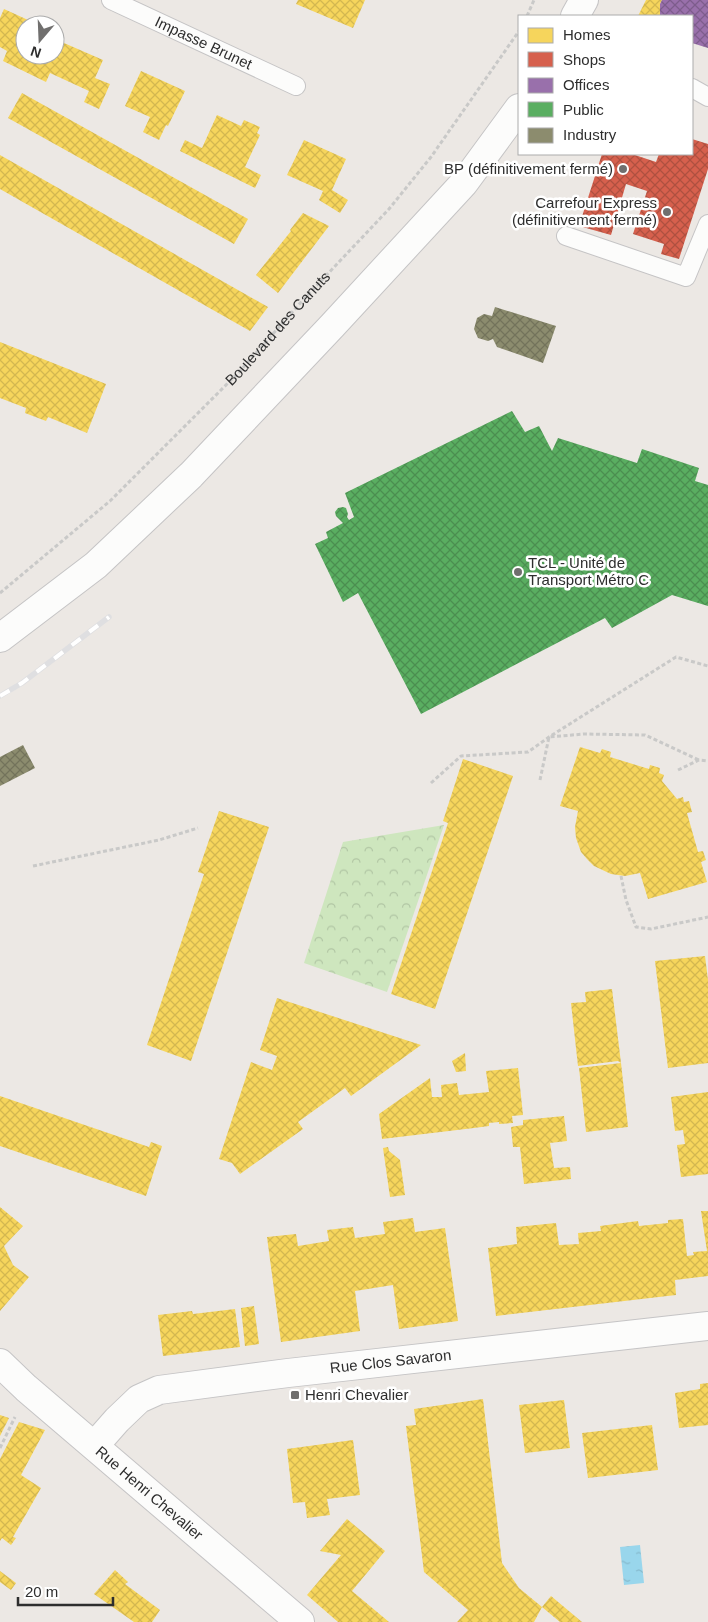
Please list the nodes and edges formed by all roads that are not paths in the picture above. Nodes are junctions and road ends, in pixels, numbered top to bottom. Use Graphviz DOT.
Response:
graph roads {
  1 [pos="112,0"];
  2 [pos="584,0"];
  3 [pos="576,15"];
  4 [pos="296,86"];
  5 [pos="693,89"];
  6 [pos="708,97"];
  7 [pos="518,109"];
  8 [pos="708,224"];
  9 [pos="566,236"];
  10 [pos="0,638"];
  11 [pos="708,1326"];
  12 [pos="0,1363"];
  13 [pos="95,1445"];
  14 [pos="300,1622"];
  1 -- 4 [label="lane, Impasse Brunet"];
  2 -- 3 [label="street"];
  5 -- 6 [label="lane"];
  7 -- 10 [label="street"];
  8 -- 9 [label="lane"];
  11 -- 13 [label="street, Rue Clos Savaron"];
  12 -- 13 [label="street, Rue Henri Chevalier"];
  13 -- 14 [label="street, Rue Henri Chevalier"];
}
